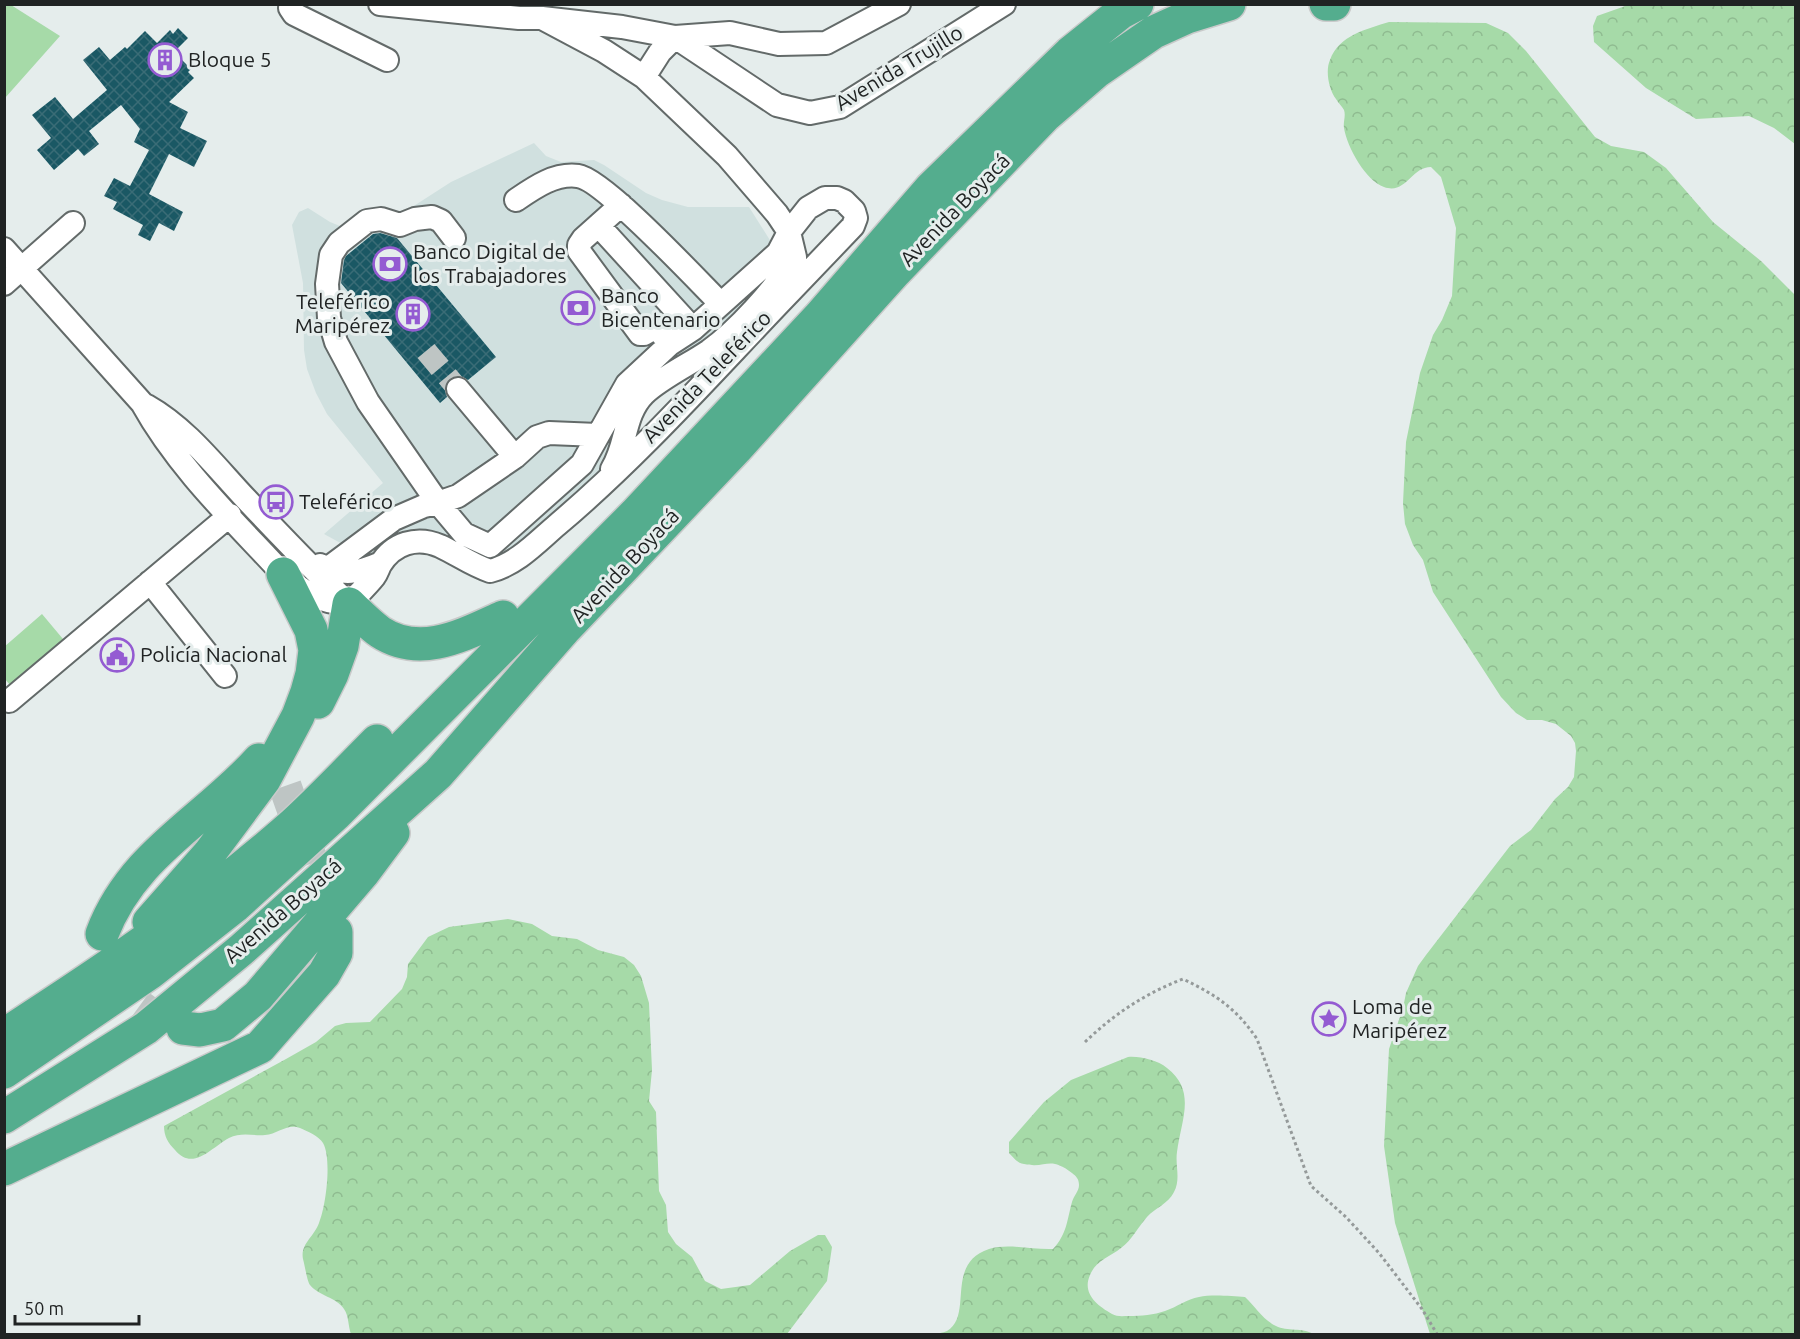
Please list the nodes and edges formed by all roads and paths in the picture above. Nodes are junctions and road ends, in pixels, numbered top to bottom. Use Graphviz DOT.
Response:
graph roads {
  1 [pos="291,4"];
  2 [pos="899,4"];
  3 [pos="1004,4"];
  4 [pos="1137,4"];
  5 [pos="1229,4"];
  6 [pos="1326,4"];
  7 [pos="1334,4"];
  8 [pos="382,5"];
  9 [pos="542,18"];
  10 [pos="675,37"];
  11 [pos="387,60"];
  12 [pos="644,77"];
  13 [pos="516,200"];
  14 [pos="621,205"];
  15 [pos="73,223"];
  16 [pos="599,226"];
  17 [pos="789,232"];
  18 [pos="454,238"];
  19 [pos="4,249"];
  20 [pos="795,257"];
  21 [pos="22,268"];
  22 [pos="4,284"];
  23 [pos="703,286"];
  24 [pos="788,294"];
  25 [pos="721,304"];
  26 [pos="675,310"];
  27 [pos="693,329"];
  28 [pos="663,336"];
  29 [pos="755,388"];
  30 [pos="458,389"];
  31 [pos="142,403"];
  32 [pos="598,435"];
  33 [pos="515,457"];
  34 [pos="212,462"];
  35 [pos="194,478"];
  36 [pos="600,488"];
  37 [pos="438,503"];
  38 [pos="230,515"];
  39 [pos="381,563"];
  40 [pos="291,565"];
  41 [pos="327,568"];
  42 [pos="150,582"];
  43 [pos="349,604"];
  44 [pos="503,617"];
  45 [pos="225,676"];
  46 [pos="9,701"];
  47 [pos="438,774"];
  48 [pos="285,786"];
  49 [pos="336,932"];
  50 [pos="110,948"];
  51 [pos="183,1028"];
  52 [pos="4,1035"];
  53 [pos="51,1040"];
  54 [pos="1085,1042"];
  55 [pos="4,1056"];
  56 [pos="4,1072"];
  57 [pos="45,1093"];
  58 [pos="4,1117"];
  59 [pos="4,1125"];
  60 [pos="4,1169"];
  61 [pos="1437,1335"];
  1 -- 11 [label="street"];
  2 -- 10 [label="street"];
  3 -- 10 [label="street, Avenida Trujillo"];
  4 -- 29 [label="highway, Avenida Boyacá"];
  5 -- 47 [label="highway, Avenida Boyacá"];
  6 -- 7 [label="highway"];
  8 -- 9 [label="street, Avenida Trujillo"];
  9 -- 10 [label="street, Avenida Trujillo"];
  9 -- 12 [label="street, Avenida Teleférico"];
  10 -- 12 [label="street"];
  12 -- 17 [label="street, Avenida Teleférico"];
  13 -- 14 [label="street"];
  14 -- 16 [label="street"];
  14 -- 23 [label="street"];
  15 -- 21 [label="street"];
  16 -- 26 [label="street"];
  16 -- 28 [label="street"];
  17 -- 20 [label="street, Avenida Teleférico"];
  17 -- 24 [label="street"];
  17 -- 25 [label="street"];
  18 -- 37 [label="street"];
  19 -- 21 [label="street"];
  20 -- 24 [label="street, Avenida Teleférico"];
  20 -- 36 [label="street, Avenida Teleférico"];
  21 -- 22 [label="street"];
  21 -- 31 [label="street"];
  23 -- 25 [label="street"];
  23 -- 26 [label="street"];
  24 -- 36 [label="street, Avenida Teleférico"];
  25 -- 27 [label="street"];
  26 -- 27 [label="street"];
  26 -- 28 [label="street"];
  27 -- 28 [label="street"];
  28 -- 32 [label="street"];
  29 -- 44 [label="highway"];
  29 -- 53 [label="highway, Avenida Boyacá"];
  30 -- 33 [label="street"];
  31 -- 34 [label="street"];
  31 -- 35 [label="street"];
  32 -- 33 [label="street"];
  32 -- 37 [label="street"];
  33 -- 37 [label="street"];
  34 -- 35 [label="street"];
  34 -- 40 [label="street"];
  35 -- 38 [label="street"];
  36 -- 39 [label="street, Avenida Teleférico"];
  37 -- 41 [label="street"];
  38 -- 40 [label="street"];
  38 -- 42 [label="street"];
  39 -- 41 [label="street, Avenida Teleférico"];
  39 -- 43 [label="street, Avenida Teleférico"];
  40 -- 41 [label="street, Avenida Teleférico"];
  40 -- 43 [label="street"];
  40 -- 50 [label="highway"];
  42 -- 45 [label="street"];
  42 -- 46 [label="street"];
  43 -- 44 [label="highway"];
  43 -- 48 [label="highway"];
  44 -- 50 [label="highway"];
  47 -- 51 [label="highway"];
  47 -- 57 [label="highway, Avenida Boyacá"];
  49 -- 60 [label="highway"];
  50 -- 52 [label="highway"];
  53 -- 55 [label="highway"];
  53 -- 56 [label="highway, Avenida Boyacá"];
  54 -- 61 [label="path"];
  57 -- 58 [label="highway, Avenida Boyacá"];
  57 -- 59 [label="highway"];
}
